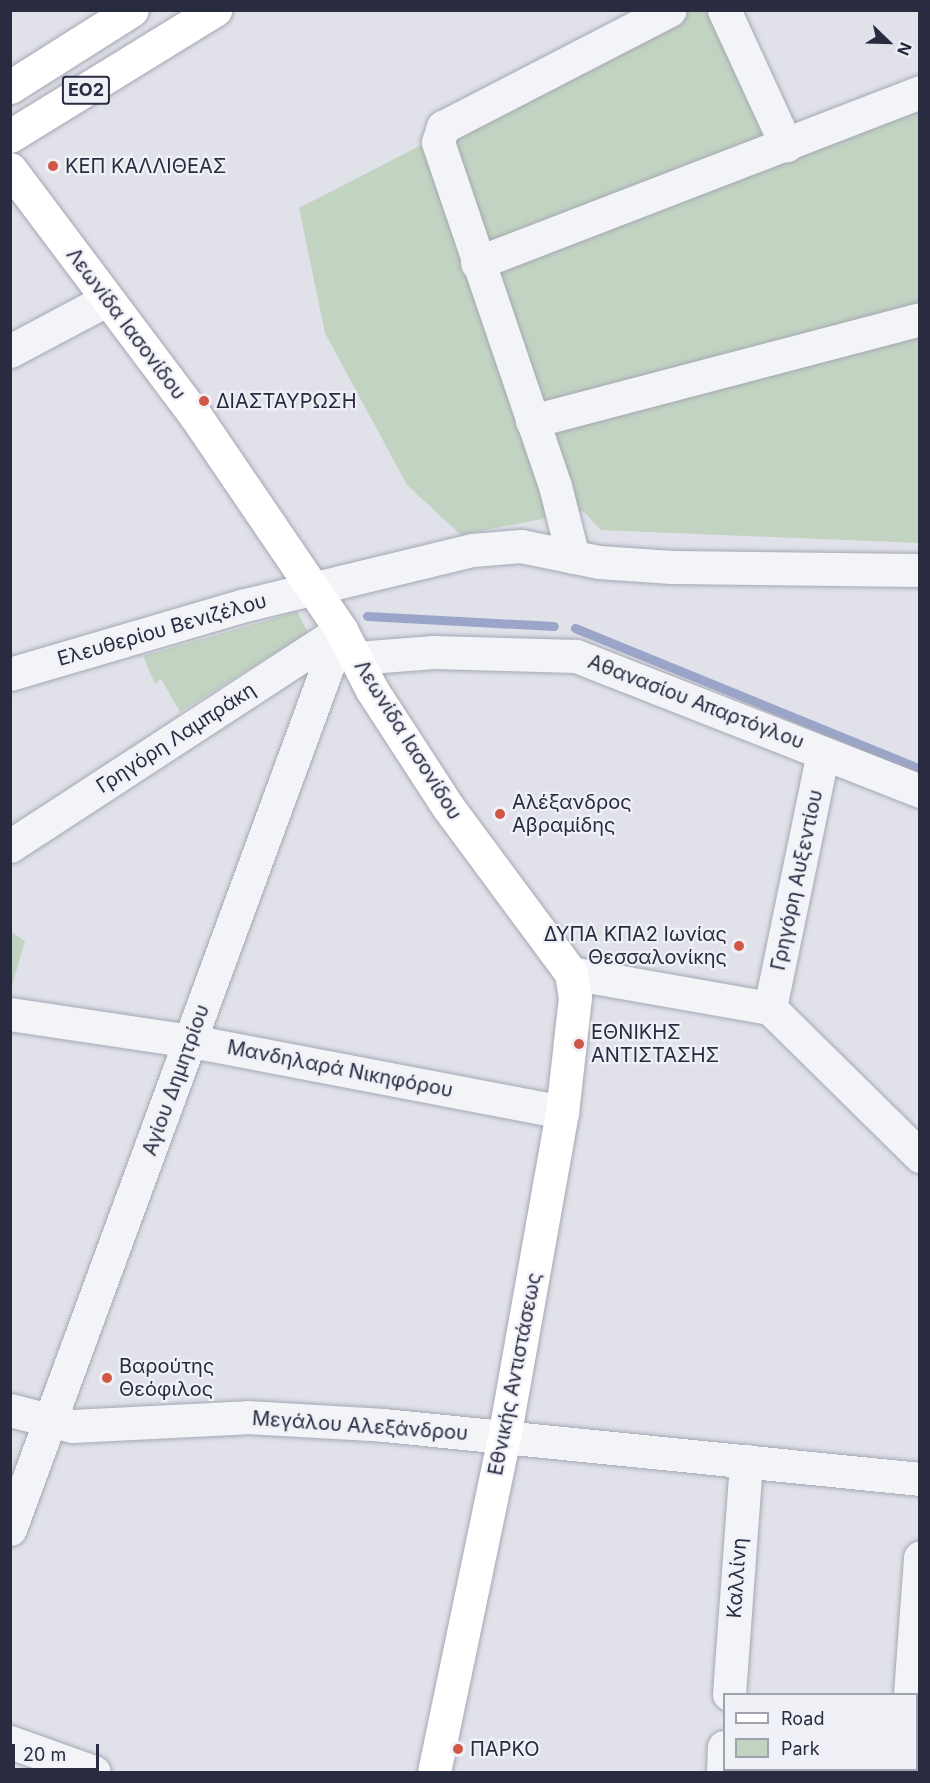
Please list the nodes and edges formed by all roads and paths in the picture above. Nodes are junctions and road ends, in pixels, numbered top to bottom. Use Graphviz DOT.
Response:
graph roads {
  1 [pos="132,10"];
  2 [pos="215,10"];
  3 [pos="670,10"];
  4 [pos="724,10"];
  5 [pos="10,87"];
  6 [pos="920,92"];
  7 [pos="10,136"];
  8 [pos="786,145"];
  9 [pos="10,169"];
  10 [pos="477,263"];
  11 [pos="106,300"];
  12 [pos="920,319"];
  13 [pos="10,351"];
  14 [pos="532,421"];
  15 [pos="573,557"];
  16 [pos="920,570"];
  17 [pos="314,587"];
  18 [pos="349,644"];
  19 [pos="10,674"];
  20 [pos="823,753"];
  21 [pos="920,791"];
  22 [pos="10,846"];
  23 [pos="571,973"];
  24 [pos="770,1008"];
  25 [pos="10,1014"];
  26 [pos="191,1041"];
  27 [pos="562,1112"];
  28 [pos="920,1155"];
  29 [pos="10,1410"];
  30 [pos="50,1423"];
  31 [pos="504,1437"];
  32 [pos="746,1461"];
  33 [pos="920,1479"];
  34 [pos="10,1529"];
  35 [pos="920,1557"];
  36 [pos="729,1693"];
  37 [pos="910,1693"];
  38 [pos="10,1742"];
  39 [pos="94,1773"];
  40 [pos="434,1773"];
  1 -- 5 [label="main road, ΕΟ2"];
  2 -- 7 [label="main road, ΕΟ2"];
  3 -- 10 [label="street"];
  4 -- 8 [label="street"];
  6 -- 8 [label="street"];
  8 -- 10 [label="street"];
  9 -- 11 [label="main road, Λεωνίδα Ιασονίδου"];
  10 -- 14 [label="street"];
  11 -- 13 [label="street"];
  11 -- 17 [label="main road, Λεωνίδα Ιασονίδου"];
  12 -- 14 [label="street"];
  14 -- 15 [label="street"];
  15 -- 16 [label="street, Ελευθερίου Βενιζέλου"];
  15 -- 17 [label="street, Ελευθερίου Βενιζέλου"];
  17 -- 18 [label="main road, Λεωνίδα Ιασονίδου"];
  17 -- 19 [label="street, Ελευθερίου Βενιζέλου"];
  18 -- 20 [label="street, Αθανασίου Απαρτόγλου"];
  18 -- 22 [label="street, Γρηγόρη Λαμπράκη"];
  18 -- 23 [label="main road, Λεωνίδα Ιασονίδου"];
  18 -- 26 [label="street, Αγίου Δημητρίου"];
  20 -- 21 [label="street, Αθανασίου Απαρτόγλου"];
  20 -- 24 [label="street, Γρηγόρη Αυξεντίου"];
  23 -- 24 [label="street"];
  23 -- 27 [label="main road, Εθνικής Αντιστάσεως"];
  24 -- 28 [label="street"];
  25 -- 26 [label="street, Μανδηλαρά Νικηφόρου"];
  26 -- 27 [label="street, Μανδηλαρά Νικηφόρου"];
  26 -- 30 [label="street, Αγίου Δημητρίου"];
  27 -- 31 [label="main road, Εθνικής Αντιστάσεως"];
  29 -- 30 [label="street, Μεγάλου Αλεξάνδρου"];
  30 -- 31 [label="street, Μεγάλου Αλεξάνδρου"];
  30 -- 34 [label="street, Αγίου Δημητρίου"];
  31 -- 32 [label="street, Μεγάλου Αλεξάνδρου"];
  31 -- 40 [label="main road, Εθνικής Αντιστάσεως"];
  32 -- 33 [label="street, Μεγάλου Αλεξάνδρου"];
  32 -- 36 [label="street, Καλλίνη"];
  35 -- 37 [label="street"];
  38 -- 39 [label="street"];
}
